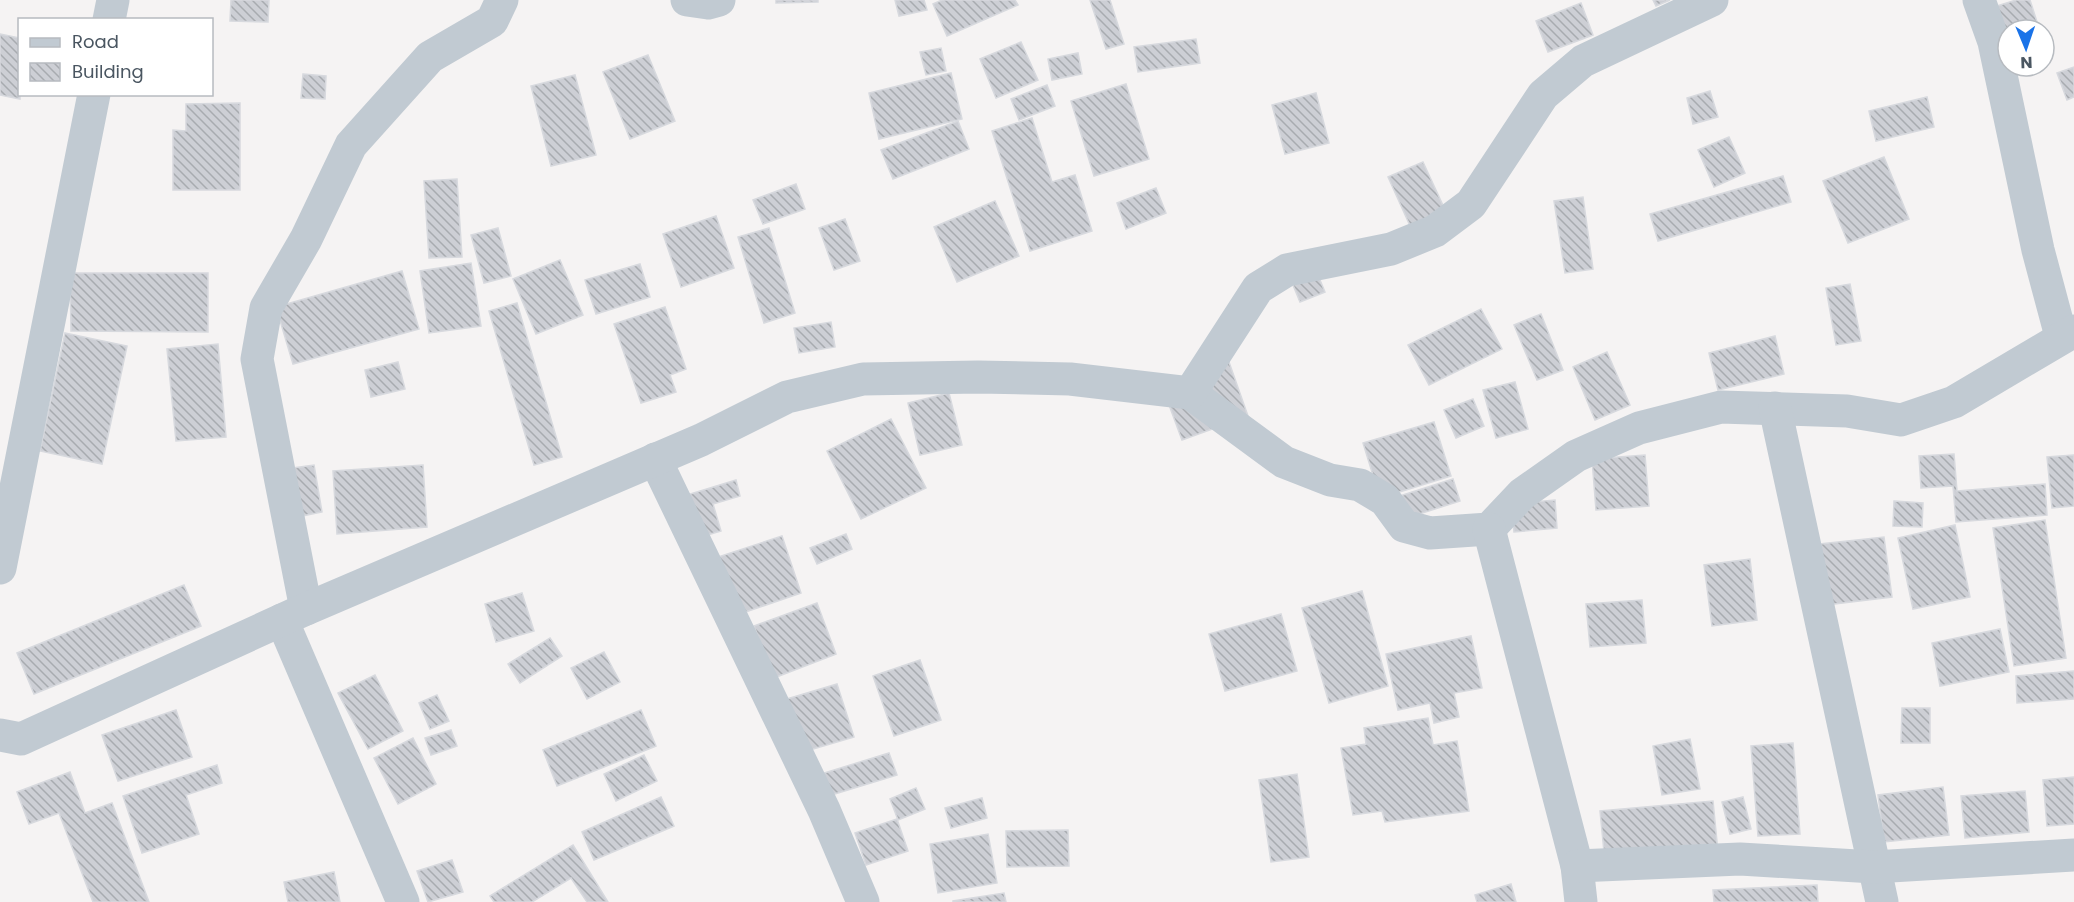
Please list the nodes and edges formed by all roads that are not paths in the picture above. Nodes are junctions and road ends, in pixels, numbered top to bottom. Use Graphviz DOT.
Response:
graph roads {
  1 [pos="113,0"];
  2 [pos="502,0"];
  3 [pos="687,0"];
  4 [pos="719,0"];
  5 [pos="1712,0"];
  6 [pos="1979,0"];
  7 [pos="110,18"];
  8 [pos="94,96"];
  9 [pos="2068,333"];
  10 [pos="1190,393"];
  11 [pos="1775,408"];
  12 [pos="655,459"];
  13 [pos="1489,529"];
  14 [pos="0,568"];
  15 [pos="294,615"];
  16 [pos="0,735"];
  17 [pos="2074,855"];
  18 [pos="1577,866"];
  19 [pos="1874,867"];
  20 [pos="403,902"];
  21 [pos="863,902"];
  22 [pos="1581,902"];
  23 [pos="1882,902"];
  1 -- 7 [label="street"];
  2 -- 15 [label="street"];
  3 -- 4 [label="street"];
  5 -- 10 [label="street"];
  6 -- 9 [label="street"];
  8 -- 14 [label="street"];
  9 -- 11 [label="street"];
  10 -- 12 [label="street"];
  10 -- 13 [label="street"];
  11 -- 13 [label="street"];
  11 -- 19 [label="street"];
  12 -- 15 [label="street"];
  12 -- 21 [label="street"];
  13 -- 18 [label="street"];
  15 -- 16 [label="street"];
  15 -- 20 [label="street"];
  17 -- 19 [label="street"];
  18 -- 19 [label="street"];
  18 -- 22 [label="street"];
  19 -- 23 [label="street"];
}
